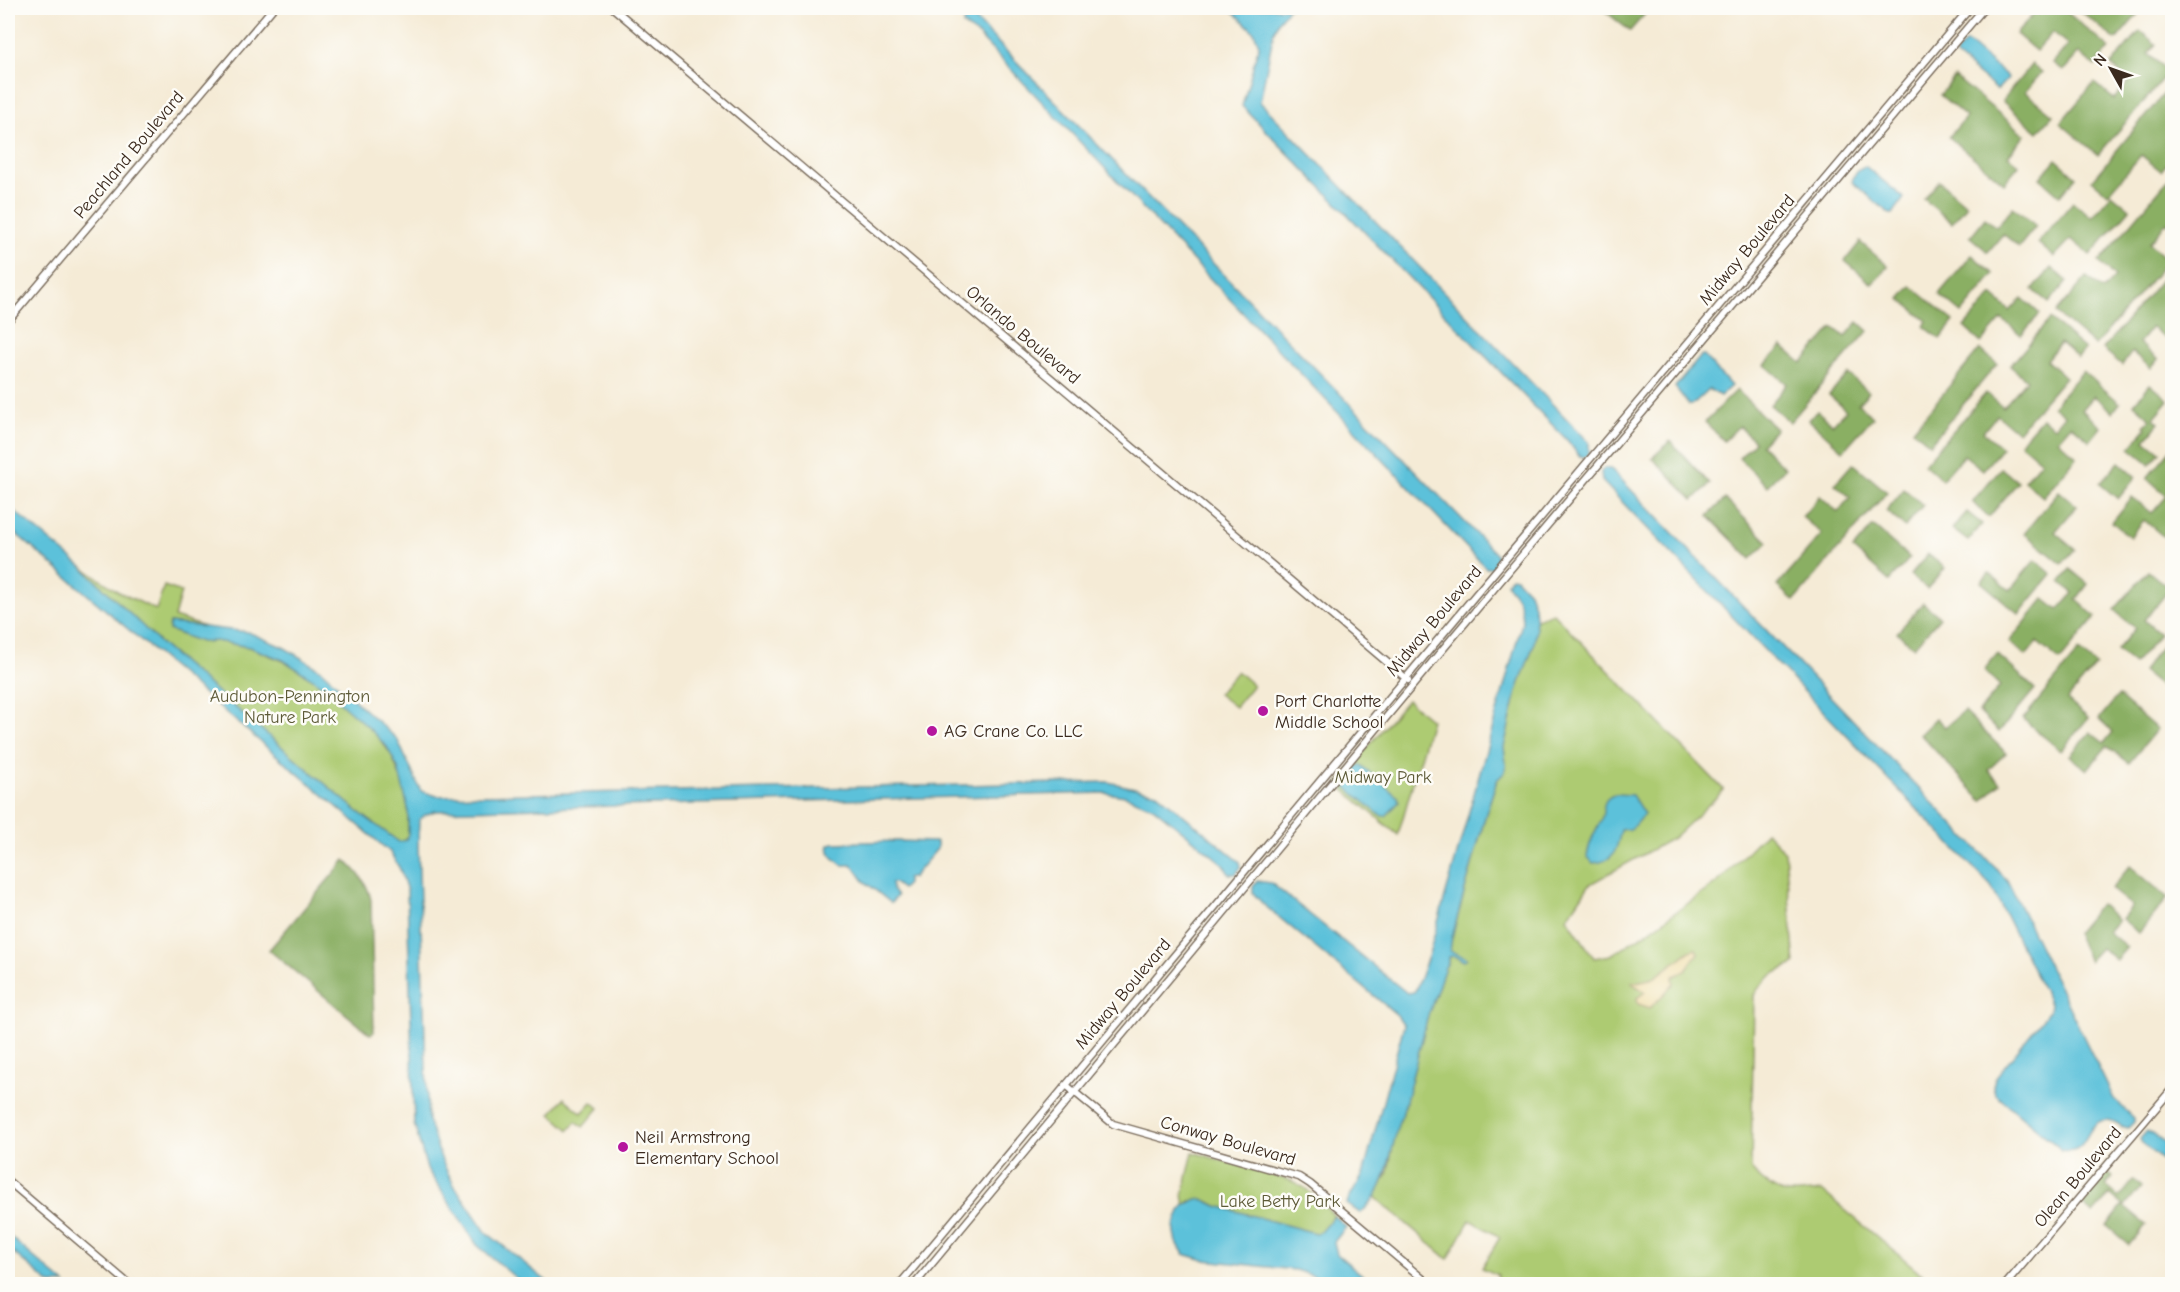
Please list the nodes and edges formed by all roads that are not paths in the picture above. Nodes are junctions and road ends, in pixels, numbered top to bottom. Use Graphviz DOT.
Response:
graph roads {
  1 [pos="273,8"];
  2 [pos="613,8"];
  3 [pos="1970,8"];
  4 [pos="1984,8"];
  5 [pos="8,321"];
  6 [pos="1406,678"];
  7 [pos="1413,685"];
  8 [pos="1066,1085"];
  9 [pos="2172,1089"];
  10 [pos="1075,1092"];
  11 [pos="8,1181"];
  12 [pos="129,1284"];
  13 [pos="900,1284"];
  14 [pos="915,1284"];
  15 [pos="1429,1284"];
  16 [pos="2006,1284"];
  1 -- 5 [label="street, Peachland Boulevard"];
  2 -- 6 [label="street, Orlando Boulevard"];
  3 -- 6 [label="street, Midway Boulevard"];
  4 -- 7 [label="street, Midway Boulevard"];
  6 -- 7 [label="street, Orlando Boulevard"];
  6 -- 8 [label="street, Midway Boulevard"];
  7 -- 10 [label="street, Midway Boulevard"];
  8 -- 10 [label="street, Conway Boulevard"];
  8 -- 13 [label="street, Midway Boulevard"];
  9 -- 16 [label="street, Olean Boulevard"];
  10 -- 14 [label="street, Midway Boulevard"];
  10 -- 15 [label="street, Conway Boulevard"];
  11 -- 12 [label="street"];
}
